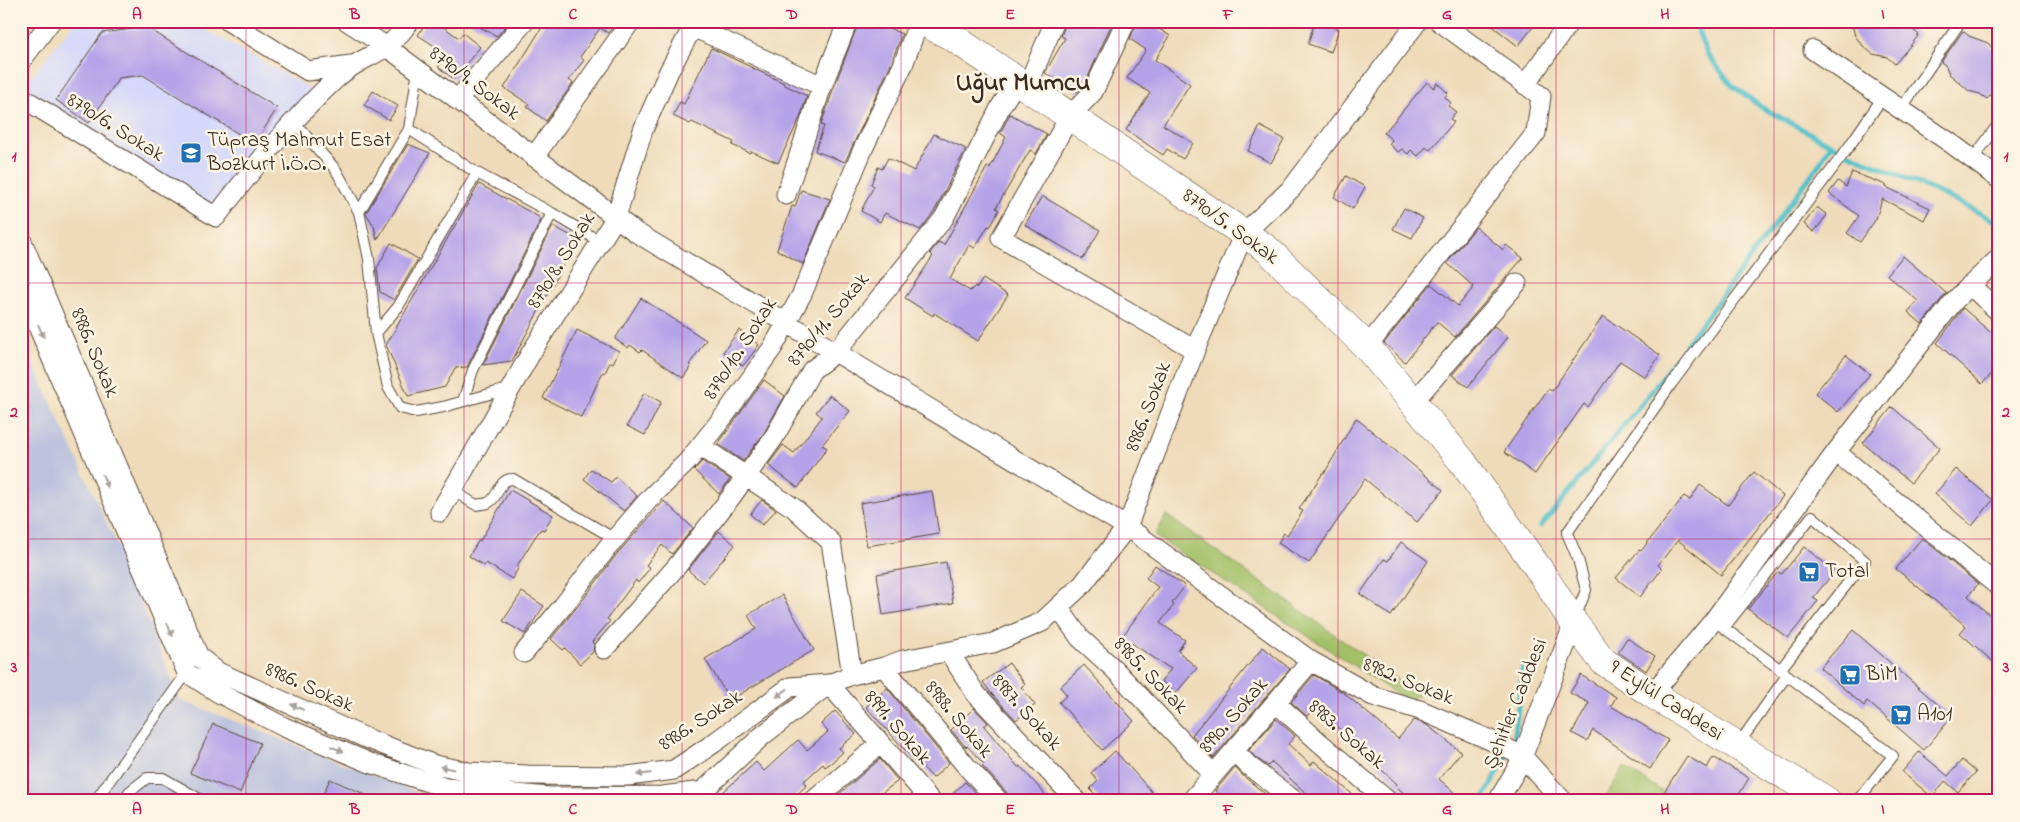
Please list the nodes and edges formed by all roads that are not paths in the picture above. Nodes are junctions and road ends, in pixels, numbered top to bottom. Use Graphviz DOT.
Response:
graph roads {
  1 [pos="51,21"];
  2 [pos="228,21"];
  3 [pos="347,21"];
  4 [pos="409,21"];
  5 [pos="525,21"];
  6 [pos="632,21"];
  7 [pos="848,21"];
  8 [pos="920,21"];
  9 [pos="1054,21"];
  10 [pos="1126,21"];
  11 [pos="1418,21"];
  12 [pos="1440,21"];
  13 [pos="1570,21"];
  14 [pos="1962,21"];
  15 [pos="695,24"];
  16 [pos="387,46"];
  17 [pos="1813,50"];
  18 [pos="21,61"];
  19 [pos="351,65"];
  20 [pos="418,70"];
  21 [pos="1022,84"];
  22 [pos="1526,85"];
  23 [pos="822,86"];
  24 [pos="21,97"];
  25 [pos="1883,97"];
  26 [pos="457,100"];
  27 [pos="1901,109"];
  28 [pos="1070,116"];
  29 [pos="294,122"];
  30 [pos="1999,123"];
  31 [pos="409,129"];
  32 [pos="534,157"];
  33 [pos="1973,159"];
  34 [pos="477,173"];
  35 [pos="1999,179"];
  36 [pos="786,195"];
  37 [pos="359,212"];
  38 [pos="552,213"];
  39 [pos="616,218"];
  40 [pos="1244,232"];
  41 [pos="21,239"];
  42 [pos="601,242"];
  43 [pos="1999,258"];
  44 [pos="1516,283"];
  45 [pos="1970,285"];
  46 [pos="21,287"];
  47 [pos="1999,312"];
  48 [pos="787,323"];
  49 [pos="376,333"];
  50 [pos="1367,347"];
  51 [pos="1195,350"];
  52 [pos="836,352"];
  53 [pos="510,388"];
  54 [pos="463,401"];
  55 [pos="1413,402"];
  56 [pos="700,446"];
  57 [pos="1836,452"];
  58 [pos="746,476"];
  59 [pos="452,490"];
  60 [pos="440,512"];
  61 [pos="1127,527"];
  62 [pos="615,539"];
  63 [pos="1538,568"];
  64 [pos="1999,587"];
  65 [pos="1058,607"];
  66 [pos="1574,623"];
  67 [pos="1719,624"];
  68 [pos="604,649"];
  69 [pos="948,652"];
  70 [pos="524,653"];
  71 [pos="199,657"];
  72 [pos="1311,662"];
  73 [pos="884,667"];
  74 [pos="1784,672"];
  75 [pos="187,673"];
  76 [pos="852,675"];
  77 [pos="829,684"];
  78 [pos="1652,694"];
  79 [pos="1276,702"];
  80 [pos="880,744"];
  81 [pos="1737,746"];
  82 [pos="1234,751"];
  83 [pos="1522,756"];
  84 [pos="1213,774"];
  85 [pos="473,788"];
  86 [pos="699,796"];
  87 [pos="626,798"];
  88 [pos="95,801"];
  89 [pos="125,801"];
  90 [pos="203,801"];
  91 [pos="813,801"];
  92 [pos="931,801"];
  93 [pos="999,801"];
  94 [pos="1077,801"];
  95 [pos="1191,801"];
  96 [pos="1295,801"];
  97 [pos="1388,801"];
  98 [pos="1498,801"];
  99 [pos="1563,801"];
  100 [pos="1827,801"];
  101 [pos="1857,801"];
  1 -- 18 [label="street"];
  2 -- 19 [label="street, 8790/6. Sokak"];
  3 -- 16 [label="street, 8790/9. Sokak"];
  4 -- 16 [label="street, 8790/6. Sokak"];
  5 -- 26 [label="street"];
  6 -- 32 [label="street"];
  7 -- 23 [label="street"];
  8 -- 21 [label="main road, 8790/5. Sokak"];
  8 -- 48 [label="street, 8790/10. Sokak"];
  9 -- 21 [label="street, 8790/11. Sokak"];
  10 -- 28 [label="street"];
  11 -- 40 [label="street, 8986. Sokak"];
  12 -- 22 [label="street"];
  13 -- 22 [label="street"];
  14 -- 27 [label="lane"];
  15 -- 23 [label="street"];
  15 -- 39 [label="street, 8790/8. Sokak"];
  16 -- 19 [label="street, 8790/6. Sokak"];
  16 -- 20 [label="street, 8790/9. Sokak"];
  17 -- 25 [label="street"];
  19 -- 29 [label="street, 8790/6. Sokak"];
  20 -- 26 [label="street, 8790/9. Sokak"];
  20 -- 31 [label="lane"];
  21 -- 28 [label="main road, 8790/5. Sokak"];
  21 -- 52 [label="street, 8790/11. Sokak"];
  22 -- 50 [label="street"];
  23 -- 36 [label="street"];
  24 -- 29 [label="street, 8790/6. Sokak"];
  25 -- 27 [label="street"];
  25 -- 66 [label="lane"];
  26 -- 32 [label="street, 8790/9. Sokak"];
  27 -- 33 [label="street"];
  28 -- 40 [label="main road, 8790/5. Sokak"];
  28 -- 51 [label="street"];
  29 -- 37 [label="lane"];
  30 -- 33 [label="lane"];
  31 -- 34 [label="lane"];
  31 -- 37 [label="lane"];
  32 -- 39 [label="street, 8790/9. Sokak"];
  33 -- 35 [label="street"];
  34 -- 38 [label="lane"];
  34 -- 49 [label="lane"];
  37 -- 49 [label="lane"];
  38 -- 42 [label="lane"];
  38 -- 54 [label="lane"];
  39 -- 42 [label="street, 8790/8. Sokak"];
  39 -- 48 [label="street, 8790/9. Sokak"];
  40 -- 50 [label="main road, 8790/5. Sokak"];
  40 -- 51 [label="street, 8986. Sokak"];
  41 -- 71 [label="street, 8986. Sokak"];
  42 -- 53 [label="street, 8790/8. Sokak"];
  43 -- 45 [label="street"];
  44 -- 55 [label="street"];
  45 -- 47 [label="street"];
  45 -- 57 [label="street"];
  46 -- 75 [label="street, 8986. Sokak, one-way"];
  48 -- 52 [label="street, 8790/9. Sokak"];
  48 -- 56 [label="street, 8790/10. Sokak"];
  49 -- 54 [label="lane"];
  50 -- 55 [label="main road, 8790/5. Sokak"];
  51 -- 61 [label="street, 8986. Sokak"];
  52 -- 58 [label="street, 8790/11. Sokak"];
  52 -- 61 [label="street, 8982. Sokak"];
  53 -- 54 [label="lane"];
  53 -- 59 [label="street, 8790/8. Sokak"];
  55 -- 63 [label="main road, 8790/5. Sokak"];
  56 -- 58 [label="street"];
  56 -- 62 [label="street, 8790/10. Sokak"];
  57 -- 64 [label="street"];
  57 -- 67 [label="street"];
  58 -- 68 [label="street, 8790/11. Sokak"];
  58 -- 76 [label="street"];
  59 -- 60 [label="street, 8790/8. Sokak"];
  59 -- 62 [label="lane"];
  61 -- 65 [label="street, 8986. Sokak"];
  61 -- 72 [label="street, 8982. Sokak"];
  62 -- 70 [label="street, 8790/10. Sokak"];
  63 -- 66 [label="main road, 9 Eylül Caddesi"];
  65 -- 69 [label="street, 8986. Sokak"];
  65 -- 84 [label="street, 8985. Sokak"];
  66 -- 78 [label="main road, 9 Eylül Caddesi"];
  66 -- 83 [label="street, Şehitler Caddesi"];
  67 -- 74 [label="lane"];
  67 -- 74 [label="lane"];
  67 -- 78 [label="street"];
  69 -- 73 [label="street, 8986. Sokak"];
  69 -- 94 [label="street, 8987. Sokak"];
  71 -- 75 [label="lane"];
  85 -- 71 [label="street, 8986. Sokak, one-way"];
  72 -- 79 [label="street, 8990. Sokak"];
  72 -- 83 [label="street, 8982. Sokak"];
  73 -- 76 [label="street, 8986. Sokak"];
  73 -- 93 [label="street, 8988. Sokak"];
  74 -- 81 [label="lane"];
  74 -- 101 [label="lane"];
  75 -- 85 [label="street, 8986. Sokak, one-way"];
  75 -- 88 [label="lane"];
  76 -- 77 [label="street, 8986. Sokak"];
  77 -- 80 [label="street, 8991. Sokak"];
  77 -- 85 [label="street, 8986. Sokak, one-way"];
  77 -- 86 [label="street, 8986. Sokak"];
  78 -- 81 [label="main road, 9 Eylül Caddesi"];
  79 -- 82 [label="street, 8990. Sokak"];
  79 -- 97 [label="street, 8983. Sokak"];
  80 -- 91 [label="street"];
  80 -- 92 [label="street, 8991. Sokak"];
  81 -- 100 [label="main road, 9 Eylül Caddesi"];
  82 -- 84 [label="street, 8990. Sokak"];
  82 -- 96 [label="street"];
  83 -- 98 [label="street, Şehitler Caddesi"];
  83 -- 99 [label="street"];
  84 -- 95 [label="street, 8990. Sokak"];
  85 -- 87 [label="street, 8986. Sokak"];
  86 -- 87 [label="street, 8986. Sokak"];
  89 -- 90 [label="lane"];
}
